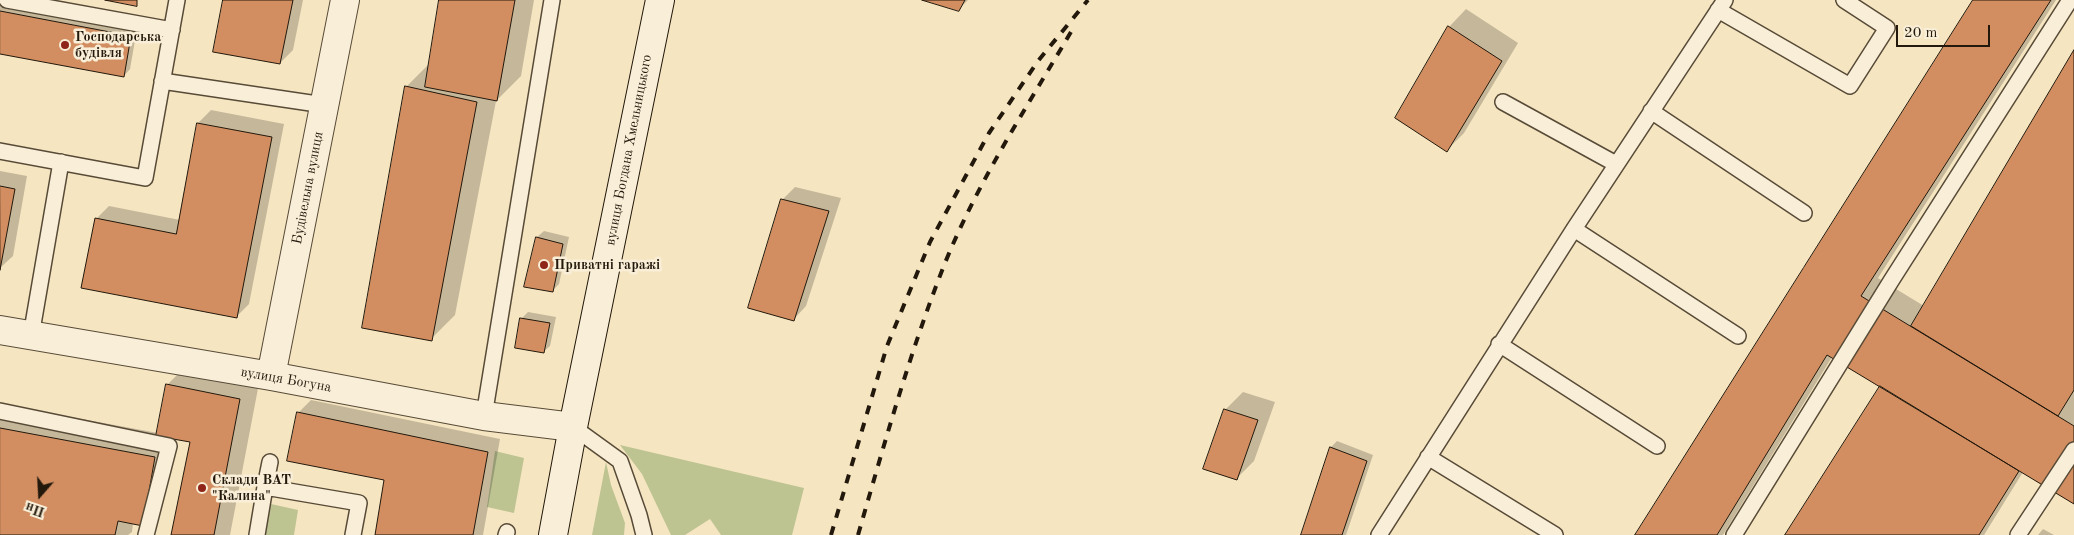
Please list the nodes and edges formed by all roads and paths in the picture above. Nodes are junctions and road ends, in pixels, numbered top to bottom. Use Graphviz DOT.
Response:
graph roads {
  1 [pos="7,0"];
  2 [pos="177,0"];
  3 [pos="345,0"];
  4 [pos="552,0"];
  5 [pos="660,0"];
  6 [pos="1844,0"];
  7 [pos="2070,0"];
  8 [pos="1722,5"];
  9 [pos="172,30"];
  10 [pos="162,81"];
  11 [pos="1503,102"];
  12 [pos="324,105"];
  13 [pos="1652,111"];
  14 [pos="0,151"];
  15 [pos="61,162"];
  16 [pos="1616,164"];
  17 [pos="1804,212"];
  18 [pos="1574,229"];
  19 [pos="0,330"];
  20 [pos="32,336"];
  21 [pos="1738,336"];
  22 [pos="1499,344"];
  23 [pos="271,376"];
  24 [pos="0,411"];
  25 [pos="484,416"];
  26 [pos="573,427"];
  27 [pos="1657,446"];
  28 [pos="2074,450"];
  29 [pos="1428,457"];
  30 [pos="270,462"];
  31 [pos="266,487"];
  32 [pos="146,535"];
  33 [pos="256,535"];
  34 [pos="353,535"];
  35 [pos="553,535"];
  36 [pos="644,535"];
  37 [pos="1378,535"];
  38 [pos="1555,535"];
  39 [pos="1734,535"];
  40 [pos="2018,535"];
  1 -- 9 [label="lane"];
  2 -- 9 [label="lane"];
  3 -- 12 [label="street, Будівельна вулиця"];
  4 -- 25 [label="lane"];
  5 -- 26 [label="street, вулиця Богдана Хмельницького"];
  6 -- 8 [label="lane"];
  7 -- 39 [label="lane"];
  8 -- 13 [label="lane"];
  9 -- 10 [label="lane"];
  10 -- 12 [label="lane"];
  10 -- 15 [label="lane"];
  11 -- 16 [label="lane"];
  12 -- 23 [label="street, Будівельна вулиця"];
  13 -- 16 [label="lane"];
  13 -- 17 [label="lane"];
  14 -- 15 [label="lane"];
  15 -- 20 [label="lane"];
  16 -- 18 [label="lane"];
  18 -- 21 [label="lane"];
  18 -- 22 [label="lane"];
  19 -- 20 [label="street, вулиця Богуна"];
  20 -- 23 [label="street, вулиця Богуна"];
  22 -- 27 [label="lane"];
  22 -- 29 [label="lane"];
  23 -- 25 [label="street, вулиця Богуна"];
  24 -- 32 [label="lane"];
  25 -- 26 [label="street, вулиця Богуна"];
  26 -- 35 [label="street, вулиця Богдана Хмельницького"];
  26 -- 36 [label="lane"];
  28 -- 40 [label="lane"];
  29 -- 37 [label="lane"];
  29 -- 38 [label="lane"];
  30 -- 31 [label="lane"];
  31 -- 33 [label="lane"];
  31 -- 34 [label="lane"];
}
